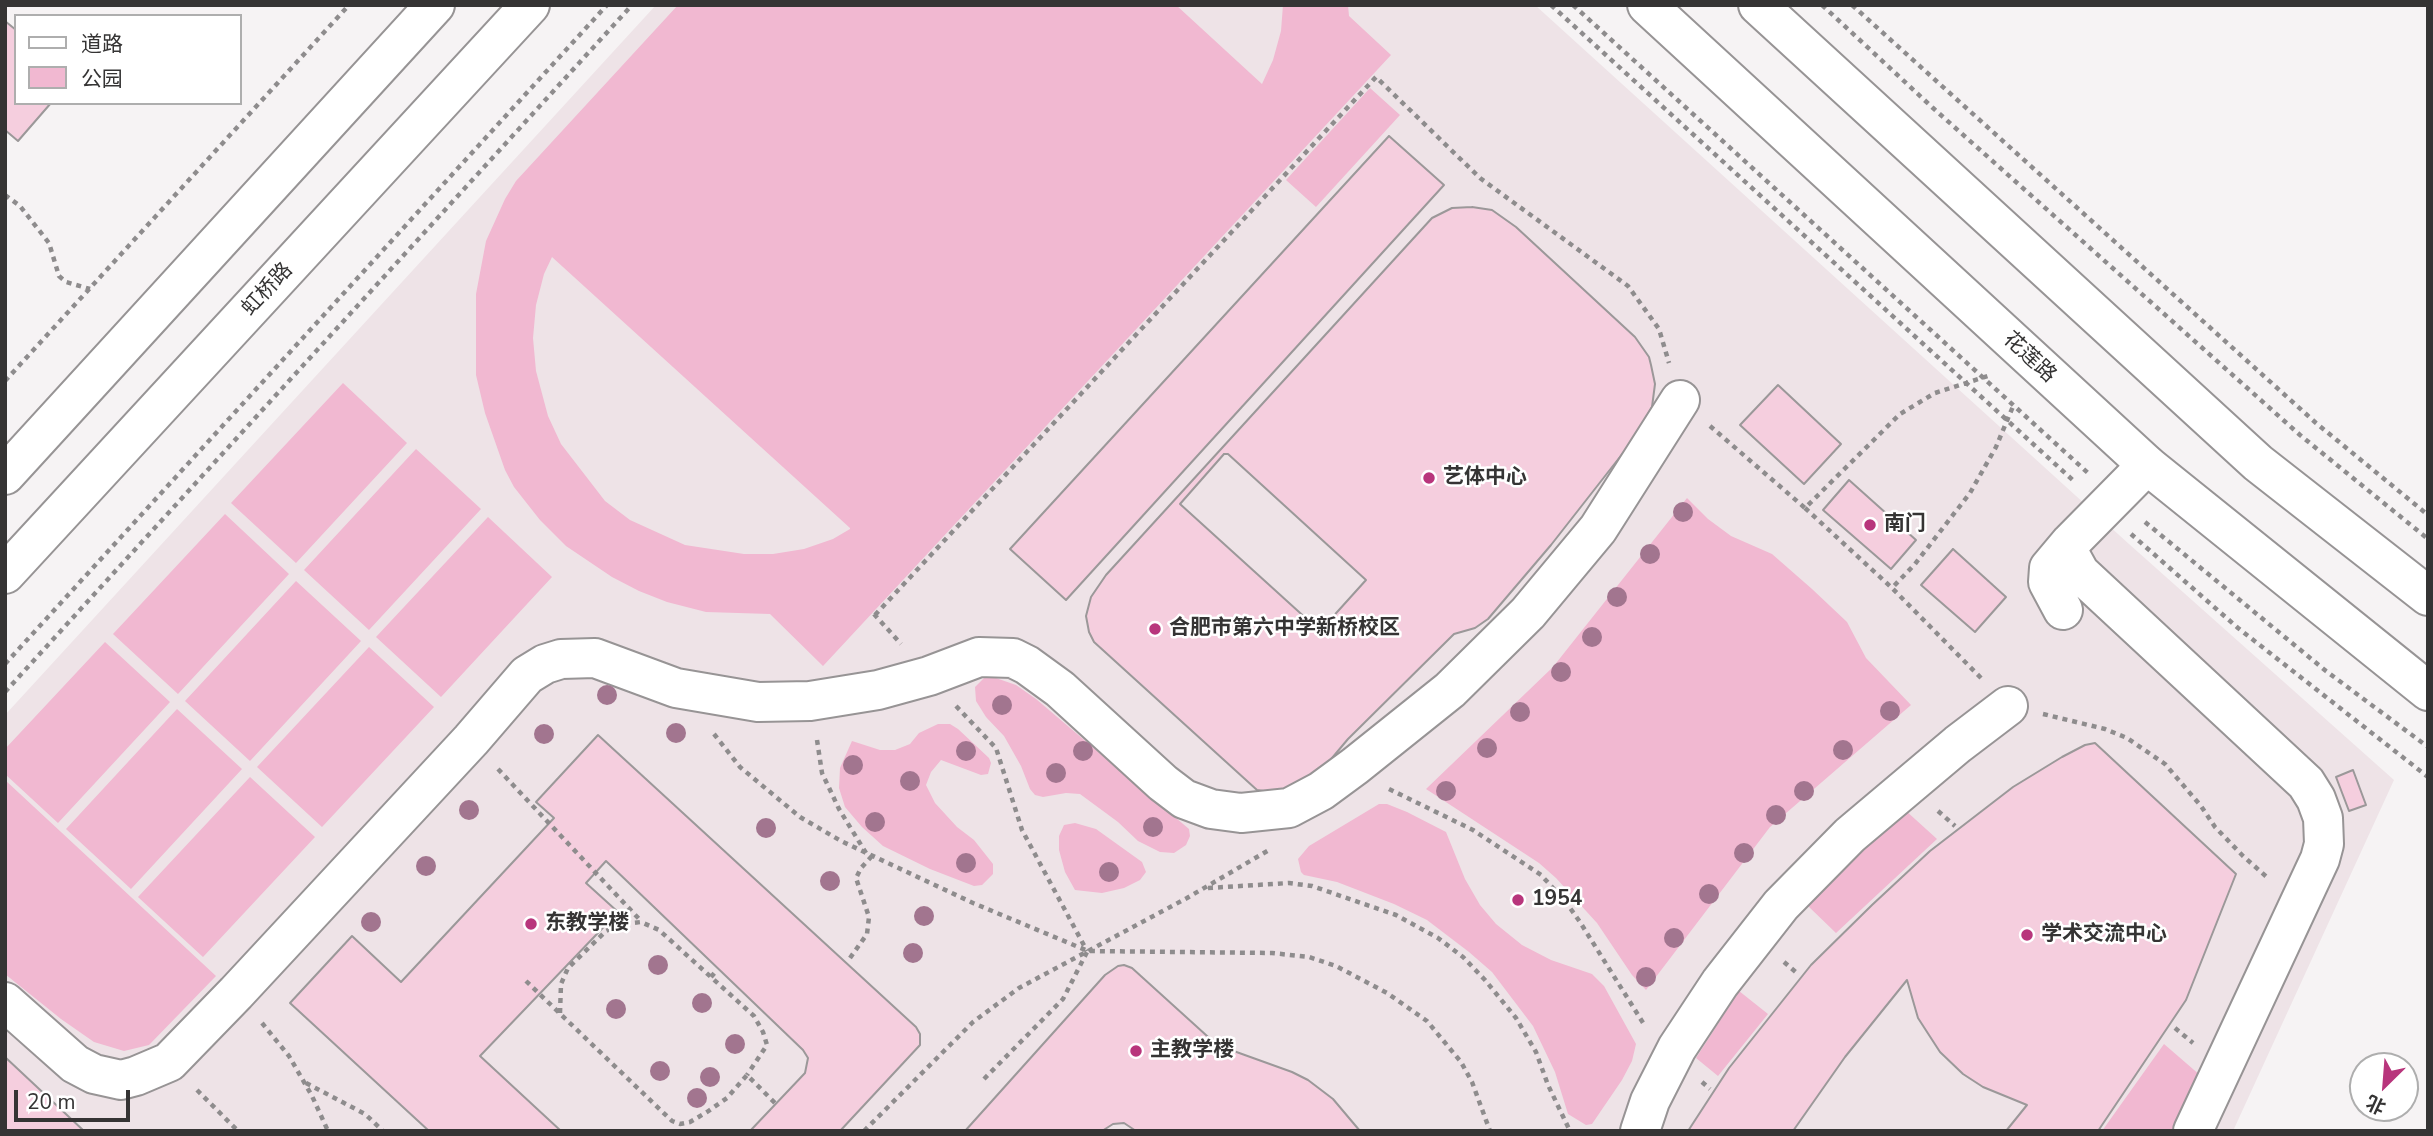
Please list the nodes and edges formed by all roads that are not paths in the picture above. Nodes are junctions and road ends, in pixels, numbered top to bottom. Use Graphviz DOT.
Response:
graph roads {
  1 [pos="435,5"];
  2 [pos="530,5"];
  3 [pos="1647,5"];
  4 [pos="1758,5"];
  5 [pos="1679,400"];
  6 [pos="2147,465"];
  7 [pos="5,475"];
  8 [pos="2070,542"];
  9 [pos="5,574"];
  10 [pos="2428,596"];
  11 [pos="2063,610"];
  12 [pos="2428,691"];
  13 [pos="2008,706"];
  14 [pos="5,1002"];
  15 [pos="1640,1131"];
  16 [pos="2193,1131"];
  1 -- 7 [label="main road"];
  2 -- 9 [label="main road, 虹桥路"];
  3 -- 6 [label="main road, 花莲路"];
  4 -- 10 [label="main road"];
  5 -- 14 [label="main road"];
  6 -- 8 [label="main road"];
  6 -- 12 [label="main road, 花莲路"];
  8 -- 11 [label="main road"];
  8 -- 16 [label="main road"];
  13 -- 15 [label="main road"];
}
